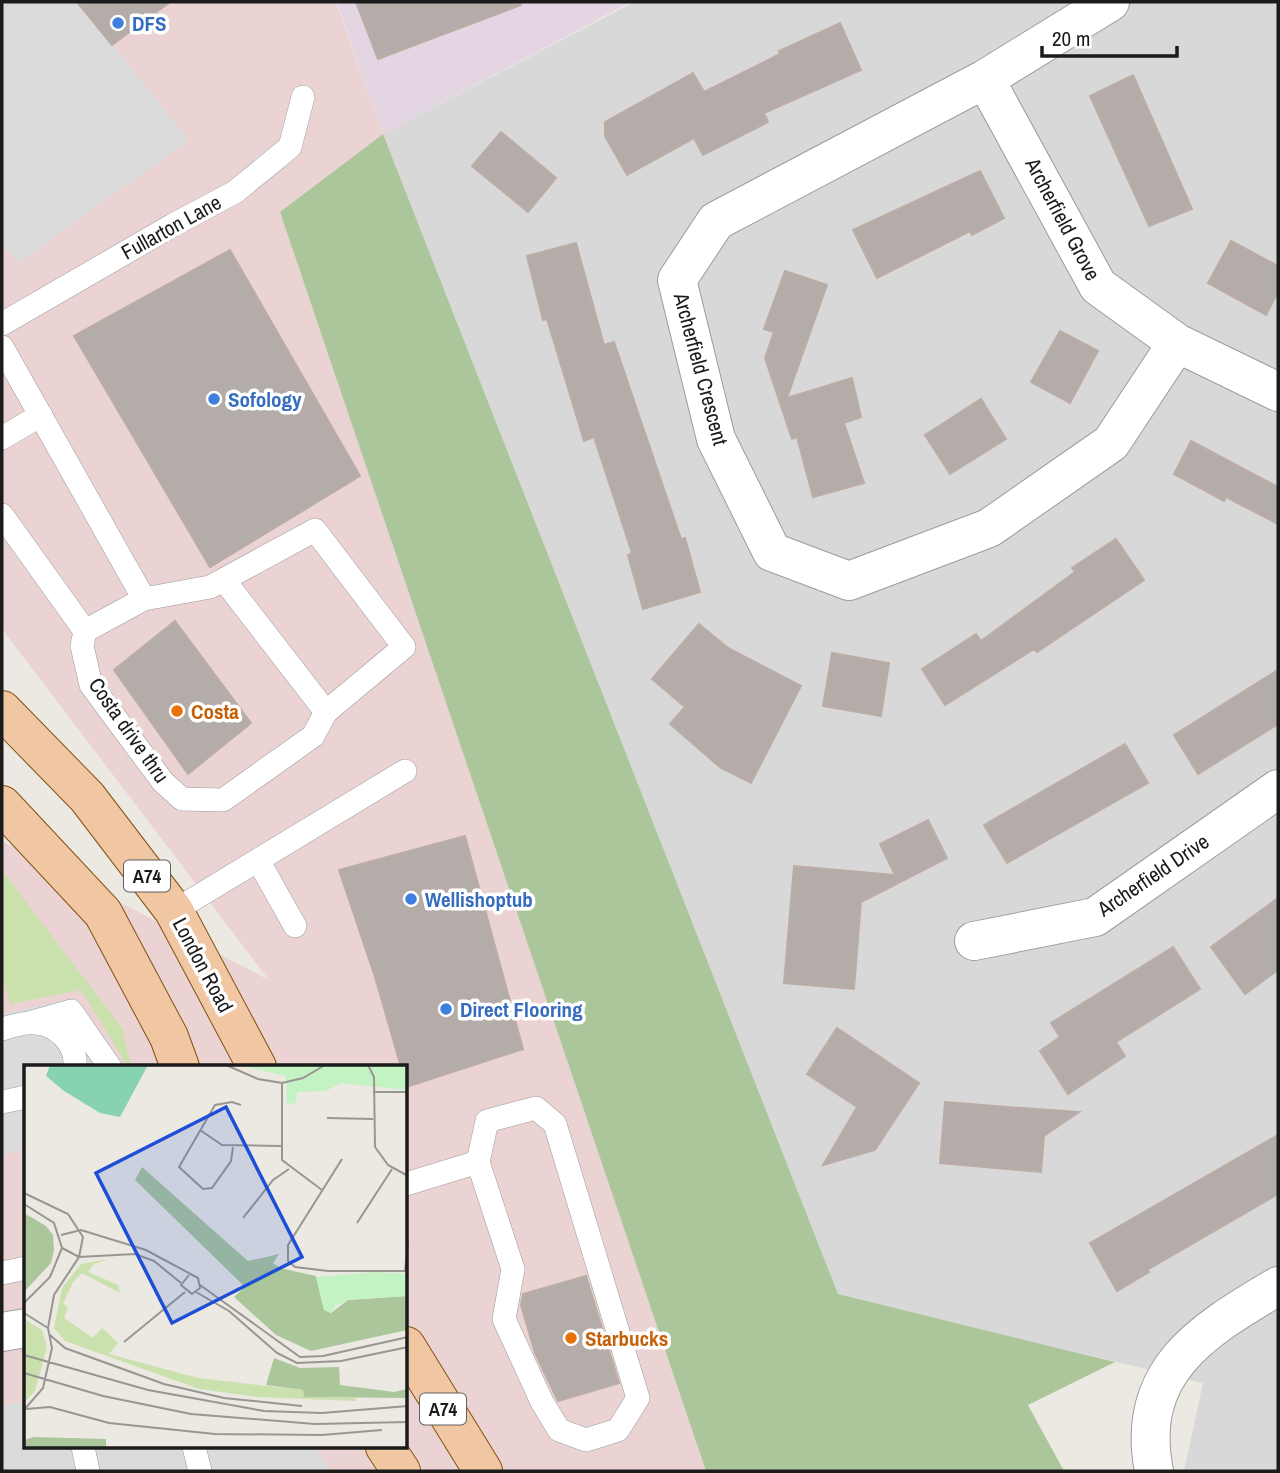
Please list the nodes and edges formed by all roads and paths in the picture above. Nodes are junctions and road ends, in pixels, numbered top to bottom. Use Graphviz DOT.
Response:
graph roads {
  1 [pos="1110,2"];
  2 [pos="985,79"];
  3 [pos="303,97"];
  4 [pos="2,324"];
  5 [pos="1177,343"];
  6 [pos="2,347"];
  7 [pos="1278,392"];
  8 [pos="41,415"];
  9 [pos="2,438"];
  10 [pos="2,515"];
  11 [pos="224,580"];
  12 [pos="144,599"];
  13 [pos="83,639"];
  14 [pos="2,710"];
  15 [pos="326,712"];
  16 [pos="405,771"];
  17 [pos="1278,789"];
  18 [pos="2,805"];
  19 [pos="258,860"];
  20 [pos="174,911"];
  21 [pos="295,926"];
  22 [pos="974,941"];
  23 [pos="32,1022"];
  24 [pos="2,1029"];
  25 [pos="94,1056"];
  26 [pos="75,1065"];
  27 [pos="179,1065"];
  28 [pos="256,1065"];
  29 [pos="24,1097"];
  30 [pos="2,1102"];
  31 [pos="478,1162"];
  32 [pos="408,1183"];
  33 [pos="24,1268"];
  34 [pos="2,1273"];
  35 [pos="1278,1286"];
  36 [pos="24,1328"];
  37 [pos="2,1332"];
  38 [pos="408,1349"];
  39 [pos="83,1448"];
  40 [pos="194,1448"];
  41 [pos="386,1448"];
  42 [pos="88,1471"];
  43 [pos="200,1471"];
  44 [pos="401,1471"];
  45 [pos="482,1471"];
  46 [pos="1154,1471"];
  1 -- 2 [label="street, Archerfield Crescent"];
  2 -- 5 [label="street, Archerfield Grove"];
  2 -- 5 [label="street, Archerfield Crescent"];
  3 -- 4 [label="lane, Fullarton Lane"];
  5 -- 7 [label="street, Archerfield Grove"];
  6 -- 8 [label="lane"];
  8 -- 9 [label="lane"];
  8 -- 12 [label="lane"];
  10 -- 13 [label="lane"];
  11 -- 12 [label="lane"];
  11 -- 15 [label="lane"];
  11 -- 15 [label="lane"];
  12 -- 13 [label="lane"];
  13 -- 15 [label="lane, Costa drive thru"];
  14 -- 20 [label="main road, London Road / A74"];
  16 -- 19 [label="lane"];
  17 -- 22 [label="street, Archerfield Drive"];
  18 -- 27 [label="main road, A74"];
  19 -- 20 [label="lane"];
  19 -- 21 [label="lane"];
  20 -- 28 [label="main road, London Road / A74"];
  23 -- 24 [label="lane"];
  23 -- 25 [label="lane"];
  23 -- 26 [label="lane"];
  29 -- 30 [label="lane"];
  31 -- 31 [label="lane"];
  31 -- 32 [label="lane"];
  33 -- 34 [label="lane"];
  35 -- 46 [label="street"];
  36 -- 37 [label="street"];
  38 -- 45 [label="main road, A74"];
  39 -- 42 [label="lane"];
  40 -- 43 [label="lane"];
  41 -- 44 [label="main road"];
}
